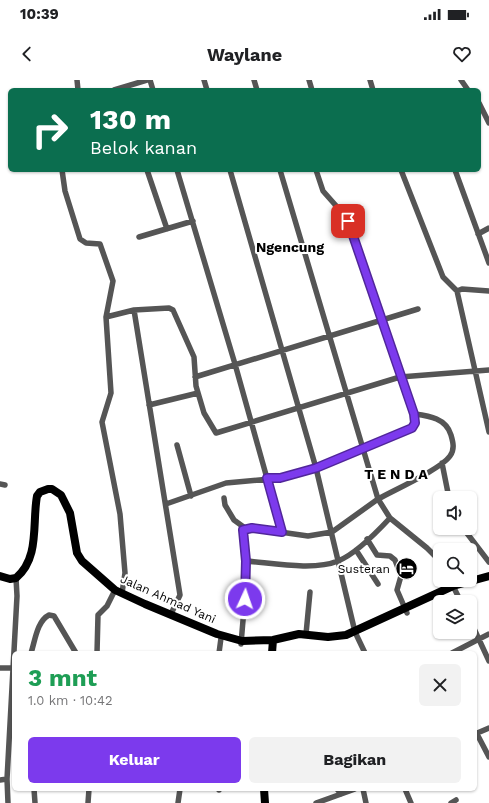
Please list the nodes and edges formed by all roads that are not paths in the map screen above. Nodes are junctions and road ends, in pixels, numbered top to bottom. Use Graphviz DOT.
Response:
graph roads {
  1 [pos="149,80"];
  2 [pos="121,88"];
  3 [pos="481,107"];
  4 [pos="489,123"];
  5 [pos="62,172"];
  6 [pos="148,172"];
  7 [pos="178,172"];
  8 [pos="231,172"];
  9 [pos="281,172"];
  10 [pos="317,172"];
  11 [pos="402,172"];
  12 [pos="456,172"];
  13 [pos="192,220"];
  14 [pos="489,228"];
  15 [pos="167,229"];
  16 [pos="478,234"];
  17 [pos="139,237"];
  18 [pos="489,263"];
  19 [pos="457,291"];
  20 [pos="489,291"];
  21 [pos="418,308"];
  22 [pos="134,310"];
  23 [pos="106,317"];
  24 [pos="381,320"];
  25 [pos="329,336"];
  26 [pos="281,351"];
  27 [pos="235,364"];
  28 [pos="476,370"];
  29 [pos="489,370"];
  30 [pos="195,377"];
  31 [pos="400,377"];
  32 [pos="198,393"];
  33 [pos="347,394"];
  34 [pos="489,398"];
  35 [pos="482,400"];
  36 [pos="150,405"];
  37 [pos="298,409"];
  38 [pos="414,414"];
  39 [pos="251,423"];
  40 [pos="489,432"];
  41 [pos="176,445"];
  42 [pos="364,448"];
  43 [pos="442,464"];
  44 [pos="316,468"];
  45 [pos="267,478"];
  46 [pos="448,491"];
  47 [pos="191,496"];
  48 [pos="224,498"];
  49 [pos="378,499"];
  50 [pos="166,504"];
  51 [pos="390,518"];
  52 [pos="245,528"];
  53 [pos="282,532"];
  54 [pos="332,532"];
  55 [pos="468,535"];
  56 [pos="367,539"];
  57 [pos="356,550"];
  58 [pos="433,554"];
  59 [pos="246,561"];
  60 [pos="339,561"];
  61 [pos="489,562"];
  62 [pos="0,576"];
  63 [pos="489,576"];
  64 [pos="16,578"];
  65 [pos="477,579"];
  66 [pos="489,580"];
  67 [pos="477,582"];
  68 [pos="378,584"];
  69 [pos="451,587"];
  70 [pos="118,591"];
  71 [pos="310,592"];
  72 [pos="406,610"];
  73 [pos="171,614"];
  74 [pos="477,633"];
  75 [pos="356,634"];
  76 [pos="489,634"];
  77 [pos="308,635"];
  78 [pos="219,636"];
  79 [pos="480,639"];
  80 [pos="273,642"];
  81 [pos="242,643"];
  82 [pos="14,651"];
  83 [pos="32,651"];
  84 [pos="75,651"];
  85 [pos="96,651"];
  86 [pos="219,651"];
  87 [pos="272,651"];
  88 [pos="364,651"];
  89 [pos="456,651"];
  90 [pos="489,661"];
  91 [pos="0,668"];
  92 [pos="12,668"];
  93 [pos="12,700"];
  94 [pos="489,728"];
  95 [pos="477,734"];
  96 [pos="477,736"];
  97 [pos="489,757"];
  98 [pos="7,779"];
  99 [pos="0,780"];
  100 [pos="34,791"];
  101 [pos="89,791"];
  102 [pos="180,791"];
  103 [pos="264,791"];
  104 [pos="363,791"];
  105 [pos="406,791"];
  106 [pos="339,792"];
  107 [pos="8,803"];
  108 [pos="35,803"];
  109 [pos="88,803"];
  110 [pos="178,803"];
  111 [pos="265,803"];
  112 [pos="316,803"];
  113 [pos="366,803"];
  114 [pos="412,803"];
  1 -- 2 [label="street"];
  3 -- 4 [label="street"];
  5 -- 23 [label="street"];
  6 -- 15 [label="street"];
  7 -- 13 [label="street"];
  8 -- 26 [label="street"];
  9 -- 25 [label="street"];
  10 -- 24 [label="street"];
  11 -- 19 [label="street"];
  12 -- 16 [label="street"];
  13 -- 15 [label="street"];
  13 -- 27 [label="street"];
  14 -- 16 [label="street"];
  15 -- 17 [label="street"];
  16 -- 18 [label="street"];
  19 -- 20 [label="street"];
  19 -- 28 [label="street"];
  21 -- 24 [label="street"];
  22 -- 23 [label="street"];
  22 -- 30 [label="street"];
  22 -- 36 [label="street"];
  23 -- 70 [label="street"];
  24 -- 25 [label="street"];
  24 -- 31 [label="street"];
  25 -- 26 [label="street"];
  25 -- 33 [label="street"];
  26 -- 27 [label="street"];
  26 -- 37 [label="street"];
  27 -- 30 [label="street"];
  27 -- 39 [label="street"];
  28 -- 29 [label="street"];
  28 -- 31 [label="street"];
  28 -- 35 [label="street"];
  30 -- 32 [label="street"];
  31 -- 33 [label="street"];
  31 -- 38 [label="street"];
  32 -- 36 [label="street"];
  32 -- 39 [label="street"];
  33 -- 37 [label="street"];
  33 -- 42 [label="street"];
  34 -- 35 [label="street"];
  35 -- 40 [label="street"];
  36 -- 50 [label="street"];
  37 -- 39 [label="street"];
  37 -- 44 [label="street"];
  38 -- 42 [label="street"];
  38 -- 43 [label="street"];
  39 -- 45 [label="street"];
  41 -- 47 [label="street"];
  42 -- 44 [label="street"];
  42 -- 49 [label="street"];
  43 -- 46 [label="street"];
  43 -- 49 [label="street"];
  44 -- 45 [label="street"];
  44 -- 54 [label="street"];
  45 -- 47 [label="street"];
  45 -- 53 [label="street"];
  47 -- 50 [label="street"];
  48 -- 52 [label="street"];
  49 -- 51 [label="street"];
  49 -- 54 [label="street"];
  50 -- 73 [label="street"];
  51 -- 56 [label="street"];
  51 -- 58 [label="street"];
  52 -- 53 [label="street"];
  52 -- 59 [label="street"];
  53 -- 54 [label="street"];
  54 -- 60 [label="street"];
  55 -- 61 [label="street"];
  56 -- 57 [label="street"];
  56 -- 72 [label="street"];
  57 -- 60 [label="street"];
  57 -- 68 [label="street"];
  59 -- 60 [label="street"];
  59 -- 81 [label="street"];
  60 -- 75 [label="street"];
  62 -- 64 [label="highway"];
  63 -- 65 [label="highway, Jalan Ahmad Yani"];
  64 -- 70 [label="highway, Jalan Ahmad Yani"];
  64 -- 82 [label="street"];
  66 -- 67 [label="highway, Jalan Ahmad Yani"];
  69 -- 72 [label="highway, Jalan Ahmad Yani"];
  70 -- 73 [label="highway, Jalan Ahmad Yani"];
  70 -- 85 [label="street"];
  71 -- 77 [label="street"];
  72 -- 75 [label="highway, Jalan Ahmad Yani"];
  73 -- 78 [label="highway, Jalan Ahmad Yani"];
  74 -- 79 [label="street"];
  75 -- 77 [label="highway, Jalan Ahmad Yani"];
  75 -- 88 [label="street"];
  76 -- 79 [label="street"];
  77 -- 80 [label="highway, Jalan Ahmad Yani"];
  78 -- 81 [label="highway, Jalan Ahmad Yani"];
  78 -- 86 [label="street"];
  79 -- 89 [label="street"];
  79 -- 90 [label="street"];
  80 -- 81 [label="highway, Jalan Ahmad Yani"];
  80 -- 87 [label="highway"];
  83 -- 84 [label="street"];
  91 -- 92 [label="street"];
  93 -- 98 [label="street"];
  94 -- 95 [label="street"];
  96 -- 97 [label="street"];
  98 -- 99 [label="street"];
  98 -- 107 [label="street"];
  100 -- 108 [label="street"];
  101 -- 109 [label="street"];
  102 -- 110 [label="street"];
  103 -- 111 [label="highway"];
  104 -- 113 [label="street"];
  105 -- 114 [label="street"];
  106 -- 112 [label="street"];
}
